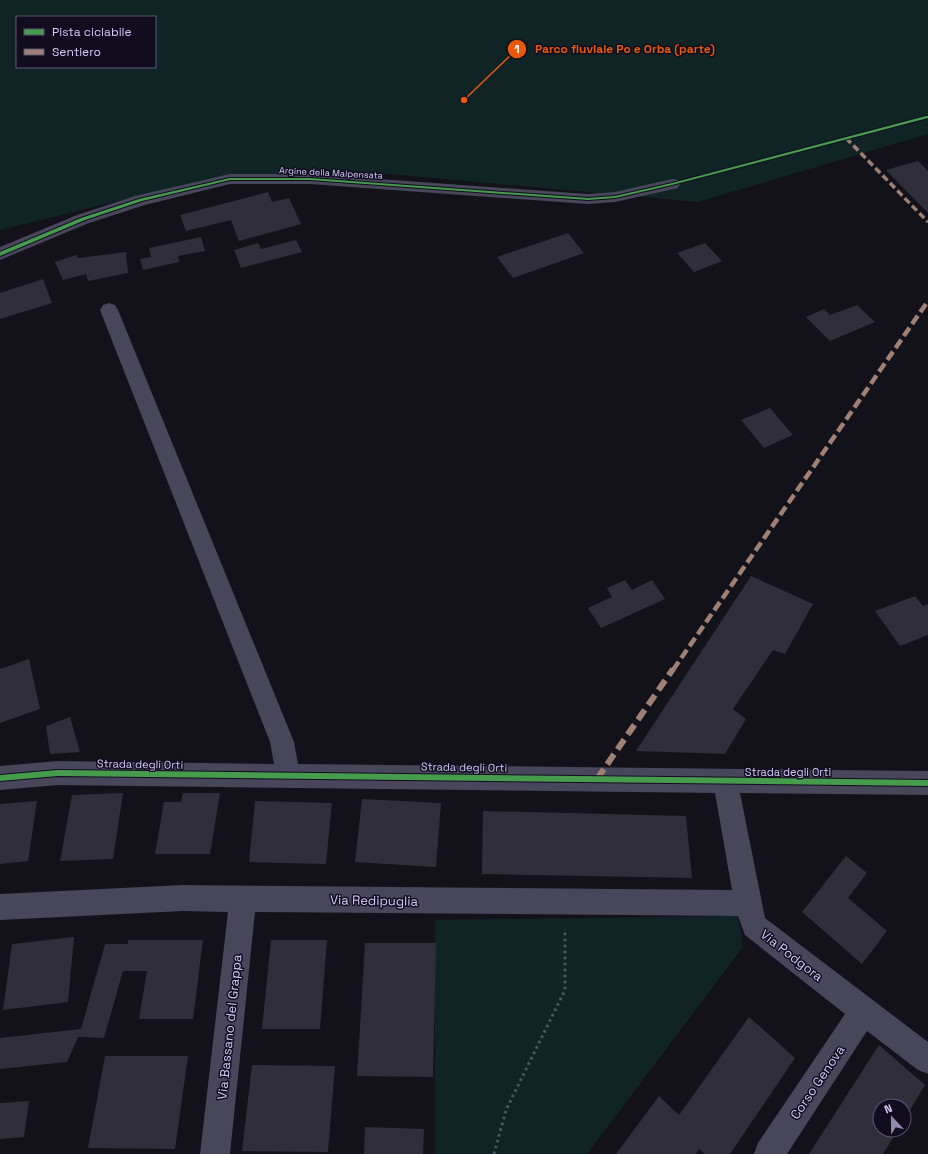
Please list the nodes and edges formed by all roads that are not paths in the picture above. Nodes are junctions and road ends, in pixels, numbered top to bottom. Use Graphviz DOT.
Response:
graph roads {
  1 [pos="672,184"];
  2 [pos="0,254"];
  3 [pos="109,310"];
  4 [pos="288,775"];
  5 [pos="0,778"];
  6 [pos="725,782"];
  7 [pos="928,783"];
  8 [pos="243,899"];
  9 [pos="748,903"];
  10 [pos="0,907"];
  11 [pos="864,1011"];
  12 [pos="928,1060"];
  13 [pos="215,1154"];
  14 [pos="769,1154"];
  1 -- 2 [label="street, Argine della Malpensata"];
  3 -- 4 [label="street"];
  4 -- 5 [label="street, Strada degli Orti"];
  4 -- 6 [label="street, Strada degli Orti"];
  6 -- 7 [label="street, Strada degli Orti"];
  6 -- 9 [label="street, Via Podgora"];
  8 -- 9 [label="street, Via Redipuglia"];
  8 -- 10 [label="street, Via Redipuglia"];
  8 -- 13 [label="street, Via Bassano del Grappa"];
  9 -- 11 [label="street, Via Podgora"];
  11 -- 12 [label="street, Via Podgora"];
  11 -- 14 [label="street, Corso Genova"];
}
